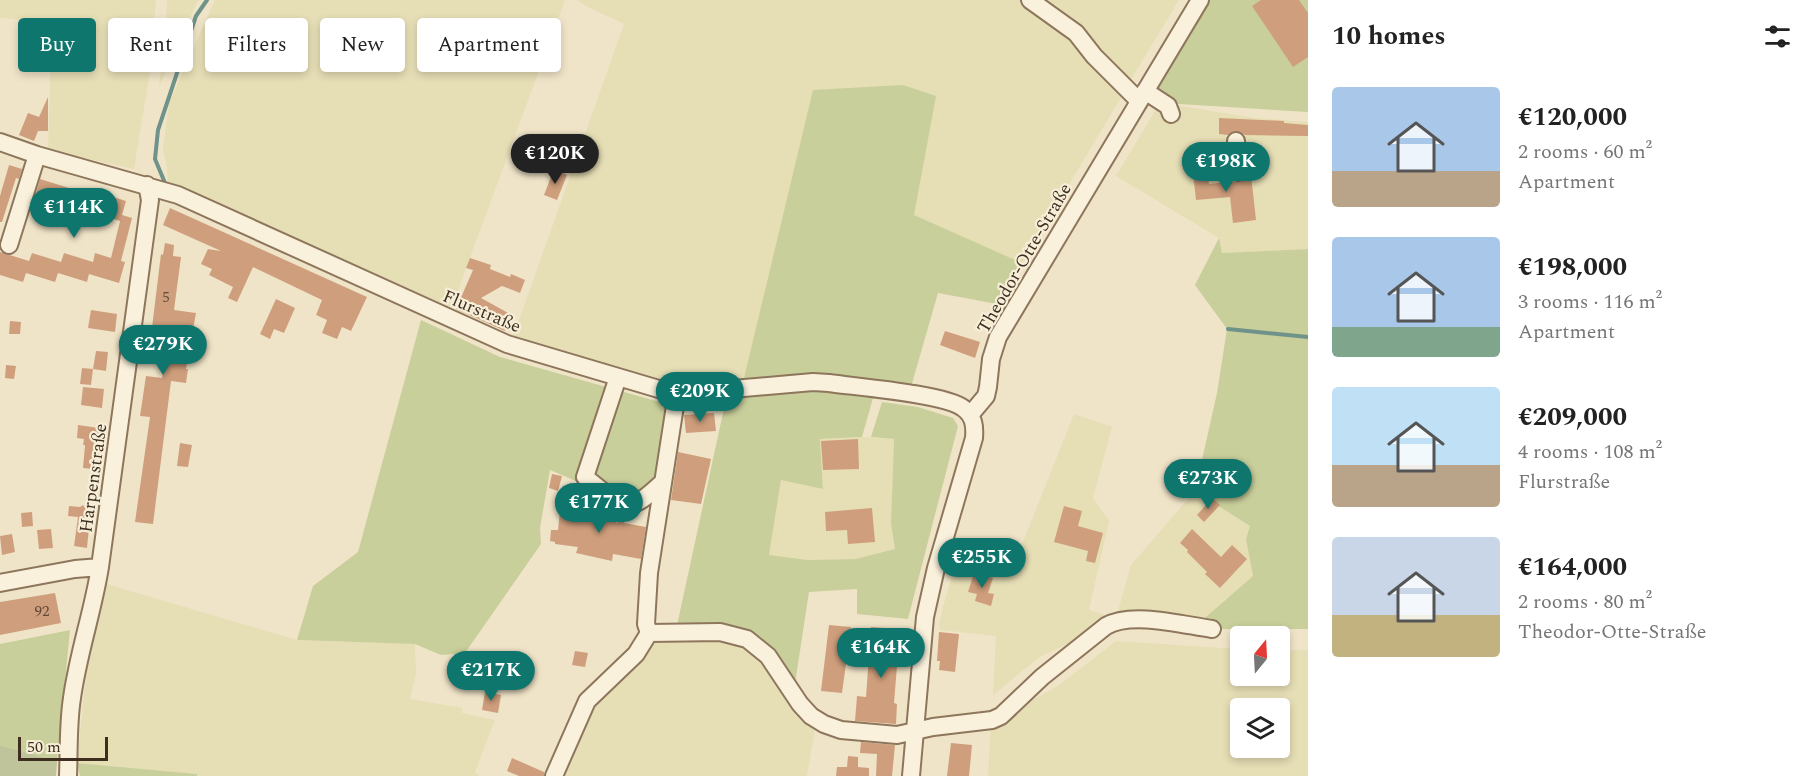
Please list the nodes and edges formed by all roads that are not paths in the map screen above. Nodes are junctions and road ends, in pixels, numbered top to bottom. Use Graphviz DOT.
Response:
graph roads {
  1 [pos="1030,0"];
  2 [pos="1200,0"];
  3 [pos="1142,96"];
  4 [pos="1171,114"];
  5 [pos="1236,141"];
  6 [pos="0,142"];
  7 [pos="37,155"];
  8 [pos="1239,172"];
  9 [pos="147,185"];
  10 [pos="9,245"];
  11 [pos="618,377"];
  12 [pos="677,393"];
  13 [pos="970,415"];
  14 [pos="662,483"];
  15 [pos="100,567"];
  16 [pos="0,583"];
  17 [pos="1212,629"];
  18 [pos="649,633"];
  19 [pos="914,732"];
  20 [pos="68,776"];
  21 [pos="554,776"];
  22 [pos="911,776"];
  1 -- 3 [label="street"];
  2 -- 3 [label="street, Theodor-Otte-Straße"];
  3 -- 4 [label="street"];
  3 -- 13 [label="street, Theodor-Otte-Straße"];
  5 -- 8 [label="street"];
  6 -- 7 [label="street, Flurstraße"];
  7 -- 9 [label="street, Flurstraße"];
  7 -- 10 [label="street"];
  9 -- 11 [label="street, Flurstraße"];
  9 -- 15 [label="street, Harpenstraße"];
  11 -- 12 [label="street, Flurstraße"];
  11 -- 14 [label="street"];
  12 -- 13 [label="street, Flurstraße"];
  12 -- 14 [label="street"];
  13 -- 19 [label="street"];
  14 -- 18 [label="street"];
  15 -- 16 [label="street"];
  15 -- 20 [label="street, Harpenstraße"];
  17 -- 19 [label="street"];
  18 -- 19 [label="street"];
  18 -- 21 [label="street"];
  19 -- 22 [label="street"];
}
